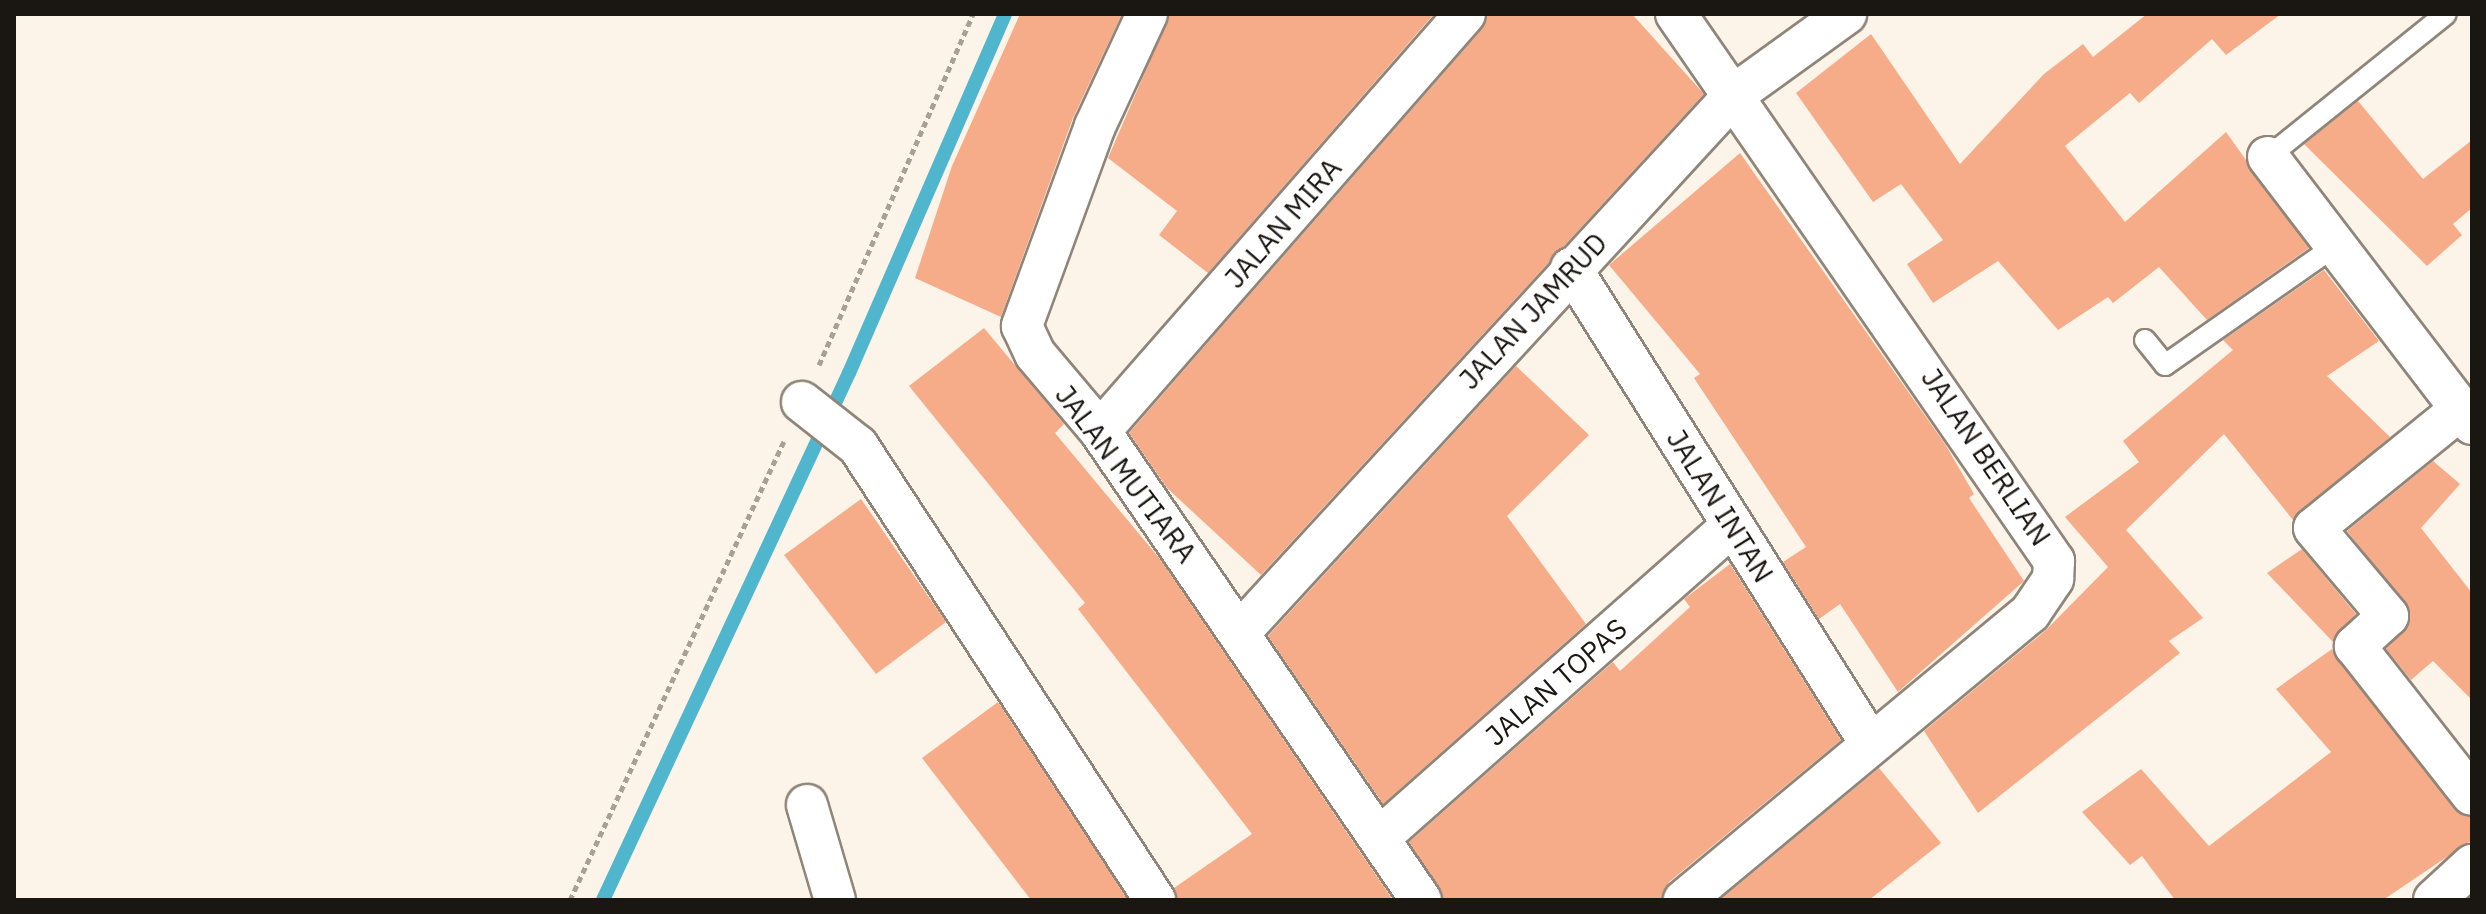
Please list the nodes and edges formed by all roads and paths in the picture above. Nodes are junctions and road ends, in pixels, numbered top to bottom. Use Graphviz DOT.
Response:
graph roads {
  1 [pos="973,14"];
  2 [pos="1147,14"];
  3 [pos="1465,14"];
  4 [pos="1676,14"];
  5 [pos="1846,14"];
  6 [pos="2446,14"];
  7 [pos="1735,94"];
  8 [pos="2268,157"];
  9 [pos="2338,244"];
  10 [pos="1571,268"];
  11 [pos="2145,340"];
  12 [pos="806,405"];
  13 [pos="2466,416"];
  14 [pos="1100,431"];
  15 [pos="1732,526"];
  16 [pos="1241,631"];
  17 [pos="1870,743"];
  18 [pos="2472,795"];
  19 [pos="807,805"];
  20 [pos="1379,838"];
  21 [pos="2472,865"];
  22 [pos="570,900"];
  23 [pos="835,900"];
  24 [pos="1155,900"];
  25 [pos="1421,900"];
  26 [pos="1684,900"];
  27 [pos="2434,900"];
  1 -- 12 [label="path"];
  2 -- 14 [label="street, JALAN MUTIARA"];
  3 -- 14 [label="street, JALAN MIRA"];
  4 -- 7 [label="street"];
  5 -- 7 [label="street, JALAN JAMRUD"];
  6 -- 8 [label="lane"];
  7 -- 10 [label="street, JALAN JAMRUD"];
  7 -- 17 [label="street, JALAN BERLIAN"];
  8 -- 9 [label="street"];
  9 -- 11 [label="lane"];
  9 -- 13 [label="street"];
  10 -- 15 [label="street, JALAN INTAN"];
  10 -- 16 [label="street, JALAN JAMRUD"];
  12 -- 22 [label="path"];
  12 -- 24 [label="street"];
  13 -- 18 [label="street"];
  14 -- 16 [label="street, JALAN MUTIARA"];
  15 -- 17 [label="street, JALAN INTAN"];
  15 -- 20 [label="street, JALAN TOPAS"];
  16 -- 20 [label="street, JALAN MUTIARA"];
  17 -- 26 [label="street, JALAN BERLIAN"];
  19 -- 23 [label="street"];
  20 -- 25 [label="street, JALAN MUTIARA"];
  21 -- 27 [label="street"];
}
